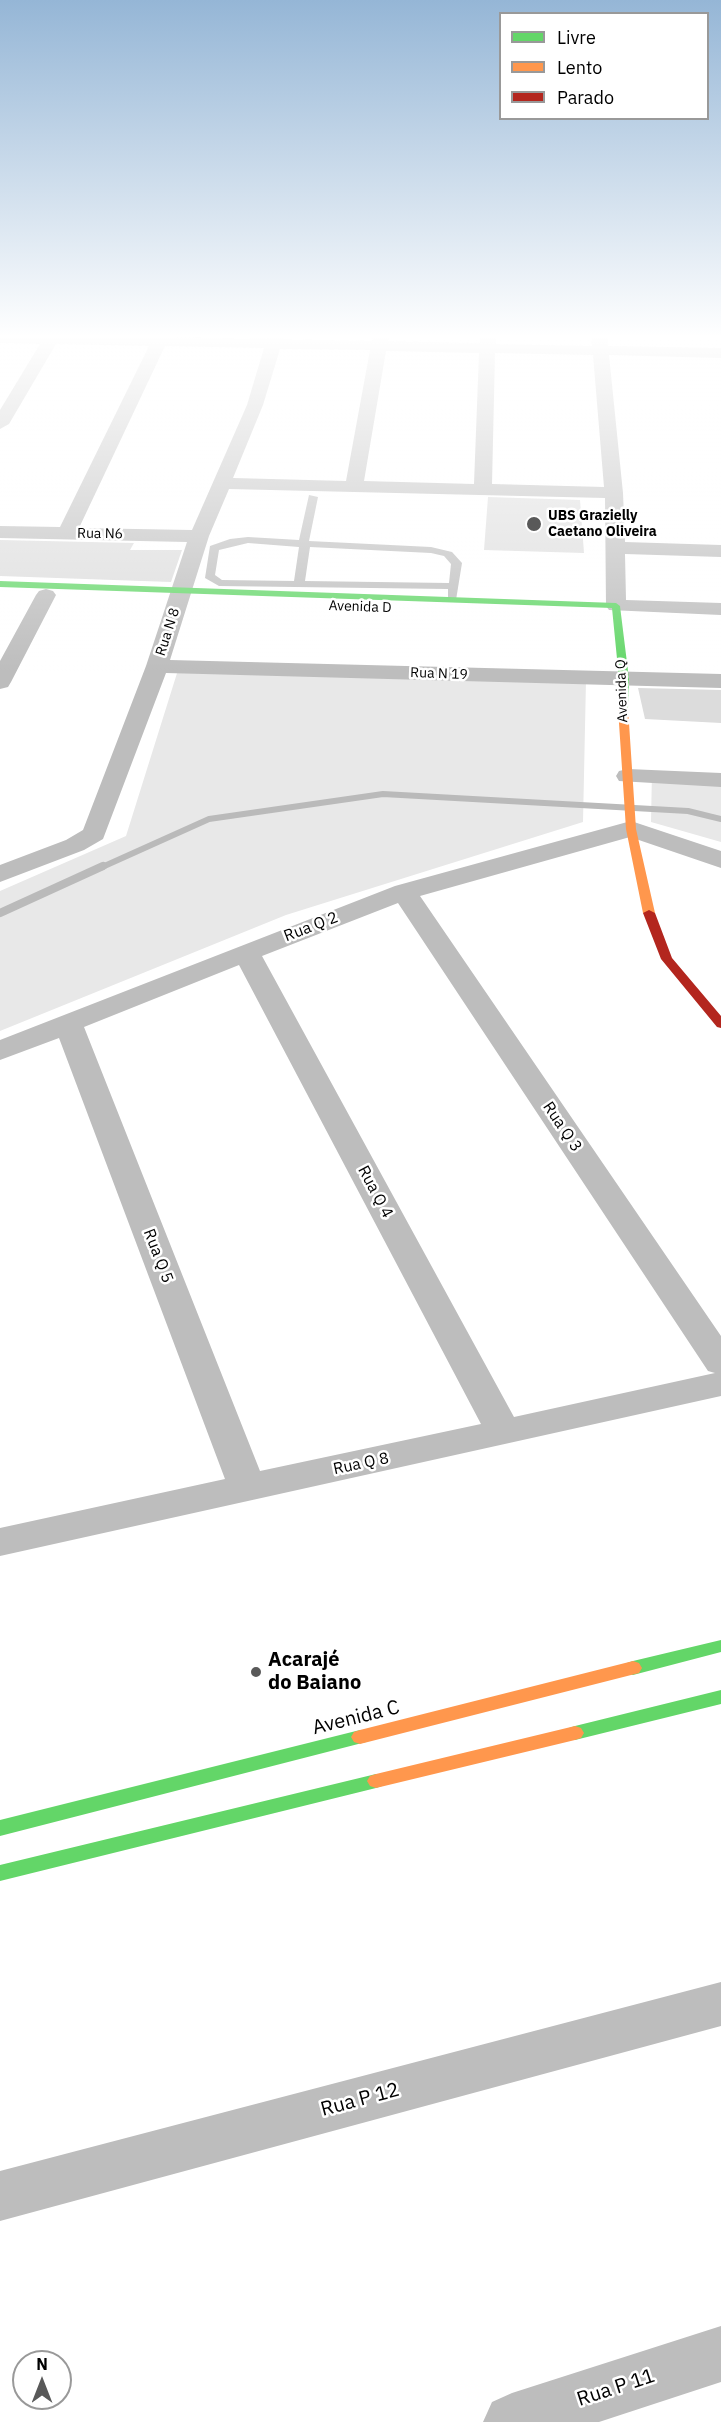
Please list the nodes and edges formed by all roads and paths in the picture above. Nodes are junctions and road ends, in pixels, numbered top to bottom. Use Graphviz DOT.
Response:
graph roads {
  1 [pos="108,447"];
  2 [pos="237,447"];
  3 [pos="361,447"];
  4 [pos="484,447"];
  5 [pos="610,447"];
  6 [pos="222,483"];
  7 [pos="354,486"];
  8 [pos="483,490"];
  9 [pos="614,493"];
  10 [pos="313,497"];
  11 [pos="0,532"];
  12 [pos="67,533"];
  13 [pos="199,536"];
  14 [pos="305,544"];
  15 [pos="617,548"];
  16 [pos="721,551"];
  17 [pos="299,583"];
  18 [pos="0,584"];
  19 [pos="453,593"];
  20 [pos="0,594"];
  21 [pos="46,595"];
  22 [pos="179,595"];
  23 [pos="721,609"];
  24 [pos="616,611"];
  25 [pos="721,619"];
  26 [pos="157,666"];
  27 [pos="624,679"];
  28 [pos="721,681"];
  29 [pos="0,682"];
  30 [pos="628,776"];
  31 [pos="721,780"];
  32 [pos="631,815"];
  33 [pos="721,860"];
  34 [pos="0,874"];
  35 [pos="404,892"];
  36 [pos="246,952"];
  37 [pos="68,1023"];
  38 [pos="721,1024"];
  39 [pos="0,1051"];
  40 [pos="721,1363"];
  41 [pos="721,1384"];
  42 [pos="504,1432"];
  43 [pos="248,1489"];
  44 [pos="0,1542"];
  45 [pos="721,1646"];
  46 [pos="721,1697"];
  47 [pos="0,1828"];
  48 [pos="0,1873"];
  49 [pos="721,2004"];
  50 [pos="0,2196"];
  51 [pos="721,2354"];
  52 [pos="512,2422"];
  1 -- 12 [label="street"];
  2 -- 6 [label="street, Rua N 8"];
  3 -- 7 [label="street"];
  4 -- 8 [label="street"];
  5 -- 9 [label="street, Avenida Q"];
  6 -- 7 [label="street"];
  6 -- 13 [label="street, Rua N 8"];
  7 -- 8 [label="street"];
  8 -- 9 [label="street"];
  9 -- 15 [label="street, Avenida Q"];
  10 -- 14 [label="lane"];
  11 -- 12 [label="street, Rua N6"];
  12 -- 13 [label="street, Rua N6"];
  13 -- 22 [label="street, Rua N 8"];
  14 -- 17 [label="lane"];
  14 -- 17 [label="lane"];
  14 -- 19 [label="lane"];
  15 -- 16 [label="street"];
  15 -- 24 [label="street, Avenida Q"];
  17 -- 19 [label="lane"];
  18 -- 22 [label="street, Avenida D"];
  19 -- 22 [label="street, Avenida D"];
  19 -- 24 [label="street, Avenida D"];
  20 -- 21 [label="street, Avenida D"];
  21 -- 22 [label="street, Avenida D"];
  21 -- 29 [label="street"];
  22 -- 24 [label="street, Avenida D"];
  22 -- 26 [label="street, Rua N 8"];
  23 -- 24 [label="street, Avenida D"];
  24 -- 25 [label="street, Avenida D"];
  24 -- 27 [label="street, Avenida Q"];
  26 -- 27 [label="street, Rua N 19"];
  26 -- 34 [label="street, Rua N 8"];
  27 -- 28 [label="street, Rua N 19"];
  27 -- 30 [label="street, Avenida Q"];
  30 -- 31 [label="street"];
  30 -- 32 [label="street, Avenida Q"];
  32 -- 33 [label="street"];
  32 -- 35 [label="street, Rua Q 2"];
  32 -- 38 [label="street, Avenida Q"];
  35 -- 36 [label="street, Rua Q 2"];
  35 -- 40 [label="street, Rua Q 3"];
  36 -- 37 [label="street, Rua Q 2"];
  36 -- 42 [label="street, Rua Q 4"];
  37 -- 39 [label="street, Rua Q 2"];
  37 -- 43 [label="street, Rua Q 5"];
  41 -- 42 [label="street, Rua Q 8"];
  42 -- 43 [label="street, Rua Q 8"];
  43 -- 44 [label="street, Rua Q 8"];
  45 -- 47 [label="street, Avenida C"];
  46 -- 48 [label="street"];
  49 -- 50 [label="street, Rua P 12"];
  51 -- 52 [label="street, Rua P 11"];
}
